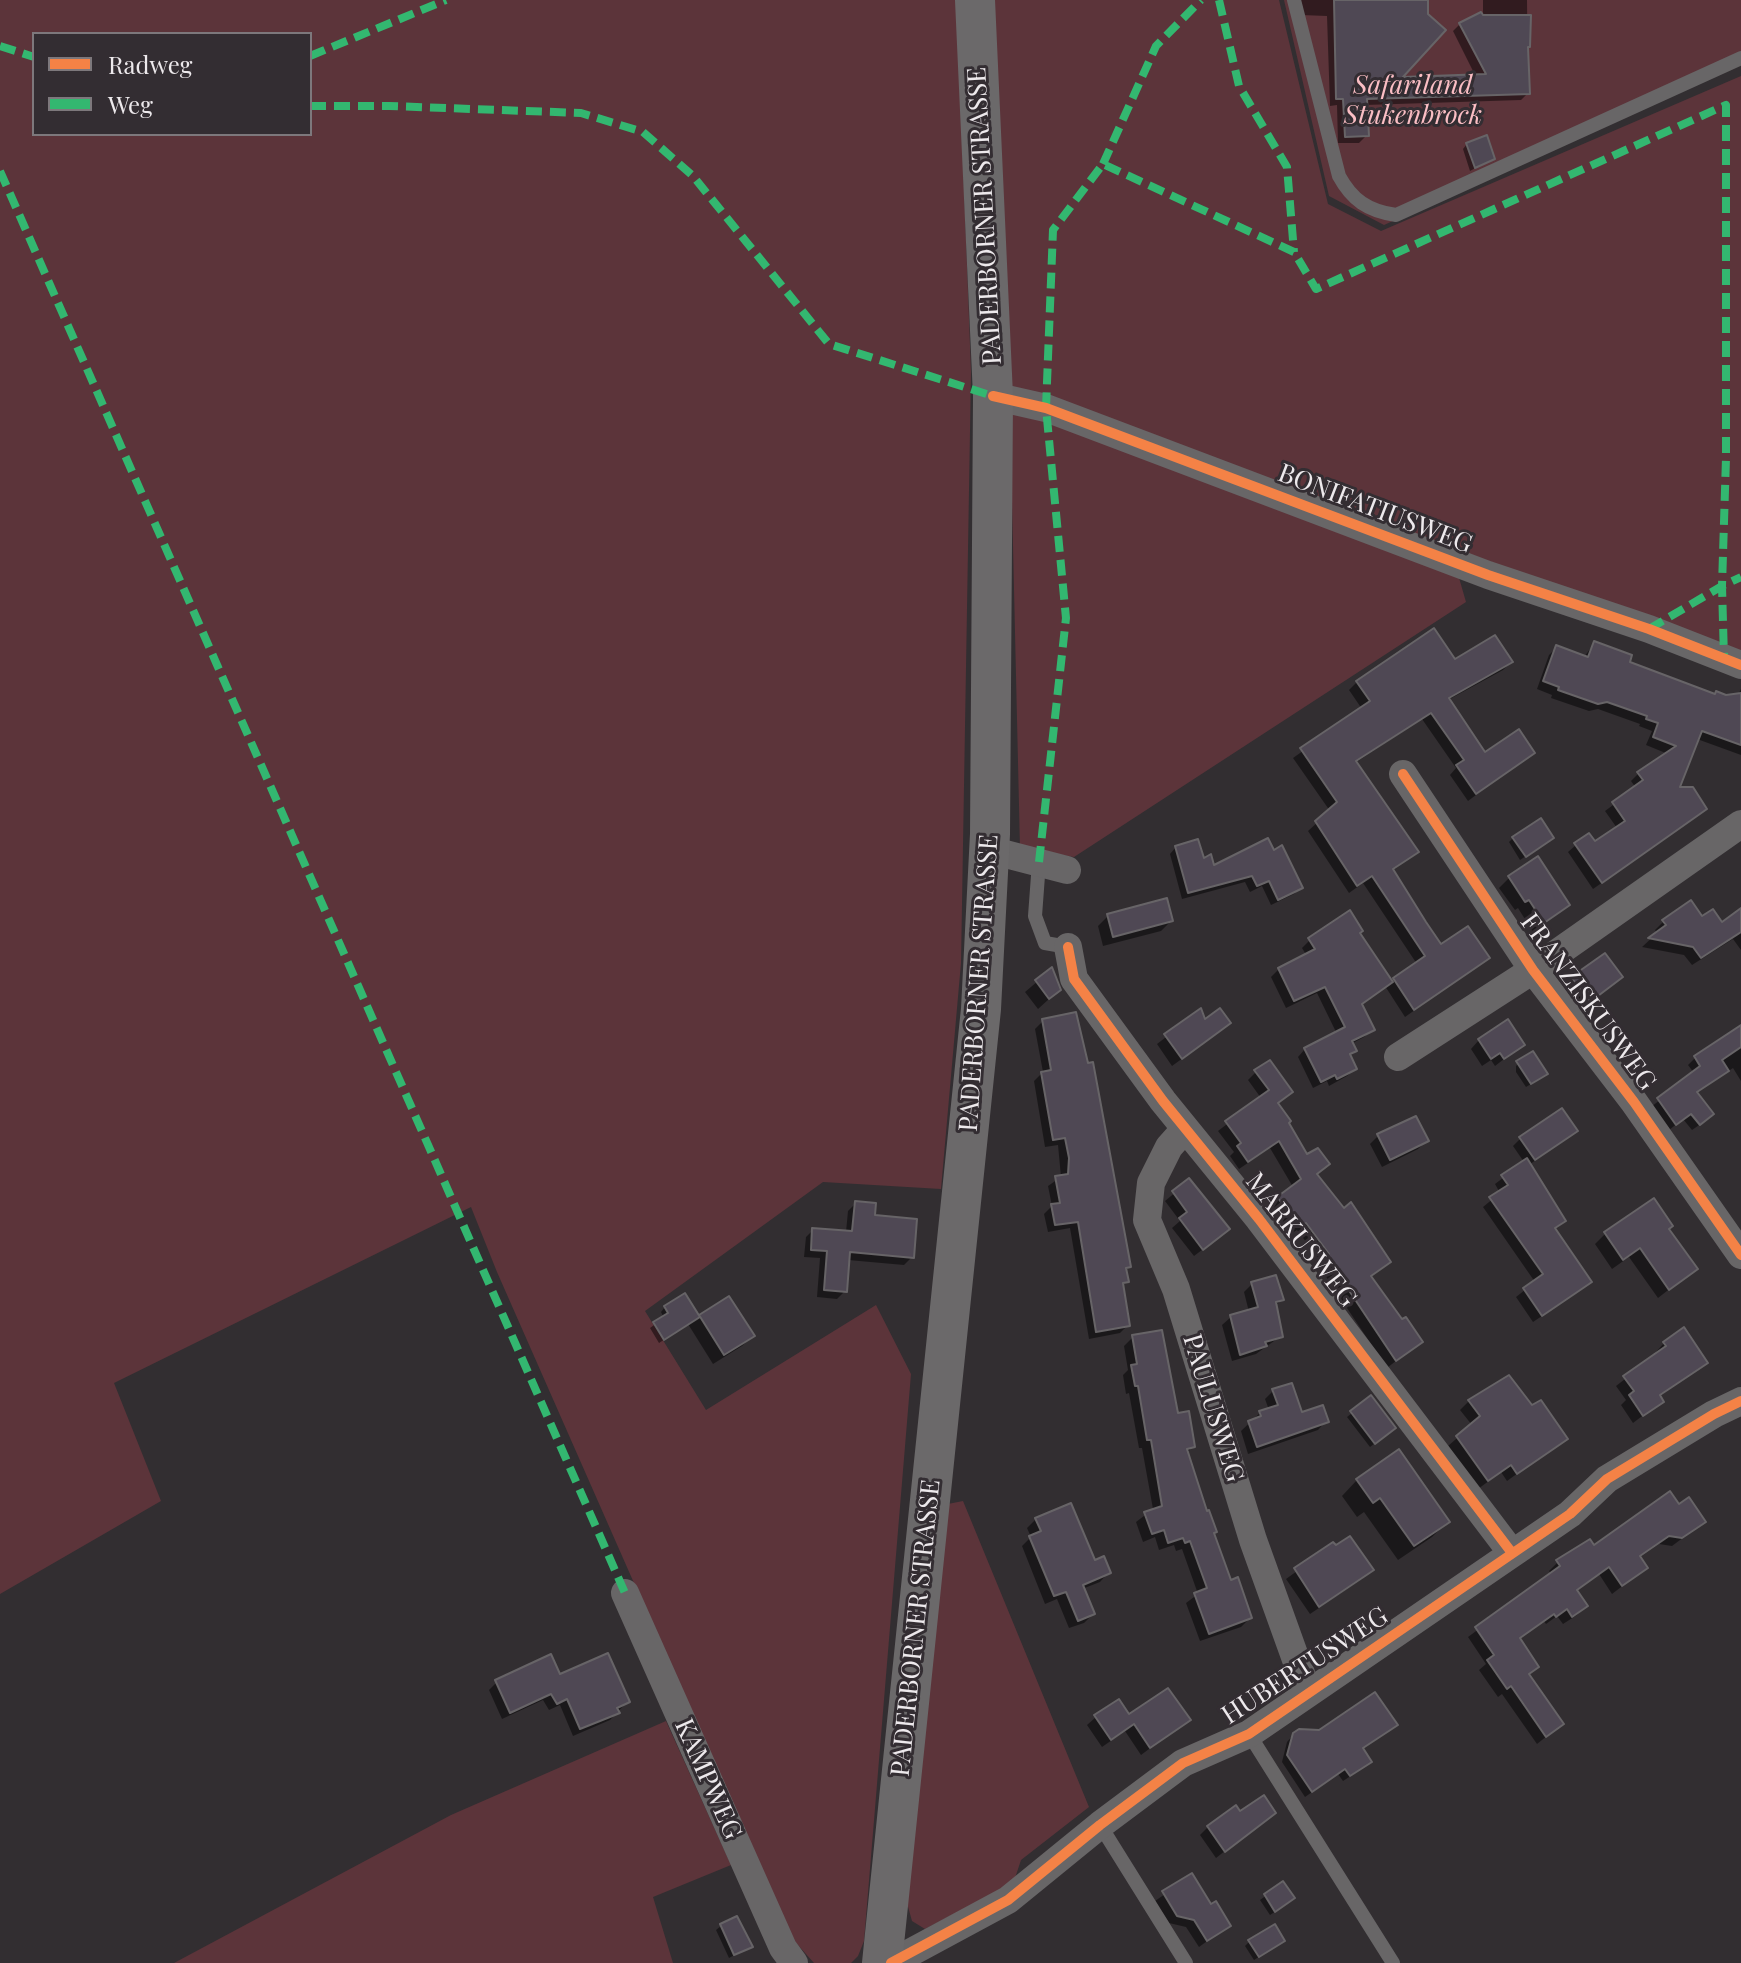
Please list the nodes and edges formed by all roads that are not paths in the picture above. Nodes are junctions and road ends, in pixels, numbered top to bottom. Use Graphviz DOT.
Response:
graph roads {
  1 [pos="975,0"];
  2 [pos="1294,0"];
  3 [pos="1741,58"];
  4 [pos="993,396"];
  5 [pos="1741,665"];
  6 [pos="1403,774"];
  7 [pos="1741,824"];
  8 [pos="990,850"];
  9 [pos="1039,862"];
  10 [pos="1067,870"];
  11 [pos="1068,947"];
  12 [pos="1533,970"];
  13 [pos="1398,1057"];
  14 [pos="1185,1129"];
  15 [pos="1741,1255"];
  16 [pos="1741,1401"];
  17 [pos="1512,1553"];
  18 [pos="625,1593"];
  19 [pos="1308,1693"];
  20 [pos="1249,1734"];
  21 [pos="1100,1825"];
  22 [pos="794,1963"];
  23 [pos="882,1963"];
  24 [pos="891,1963"];
  25 [pos="1186,1963"];
  26 [pos="1393,1963"];
  1 -- 4 [label="main road, PADERBORNER STRASSE"];
  2 -- 3 [label="lane"];
  4 -- 5 [label="street, BONIFATIUSWEG"];
  4 -- 8 [label="main road, PADERBORNER STRASSE"];
  6 -- 12 [label="street, FRANZISKUSWEG"];
  7 -- 12 [label="street"];
  8 -- 9 [label="street"];
  8 -- 23 [label="main road, PADERBORNER STRASSE"];
  9 -- 10 [label="street"];
  9 -- 11 [label="lane"];
  11 -- 14 [label="street, MARKUSWEG"];
  12 -- 13 [label="street"];
  12 -- 15 [label="street, FRANZISKUSWEG"];
  14 -- 17 [label="street, MARKUSWEG"];
  14 -- 19 [label="street, PAULUSWEG"];
  16 -- 17 [label="street, HUBERTUSWEG"];
  17 -- 19 [label="street, HUBERTUSWEG"];
  18 -- 22 [label="street, KAMPWEG"];
  19 -- 20 [label="street, HUBERTUSWEG"];
  20 -- 21 [label="street, HUBERTUSWEG"];
  20 -- 26 [label="lane"];
  21 -- 24 [label="street, HUBERTUSWEG"];
  21 -- 25 [label="lane"];
}
